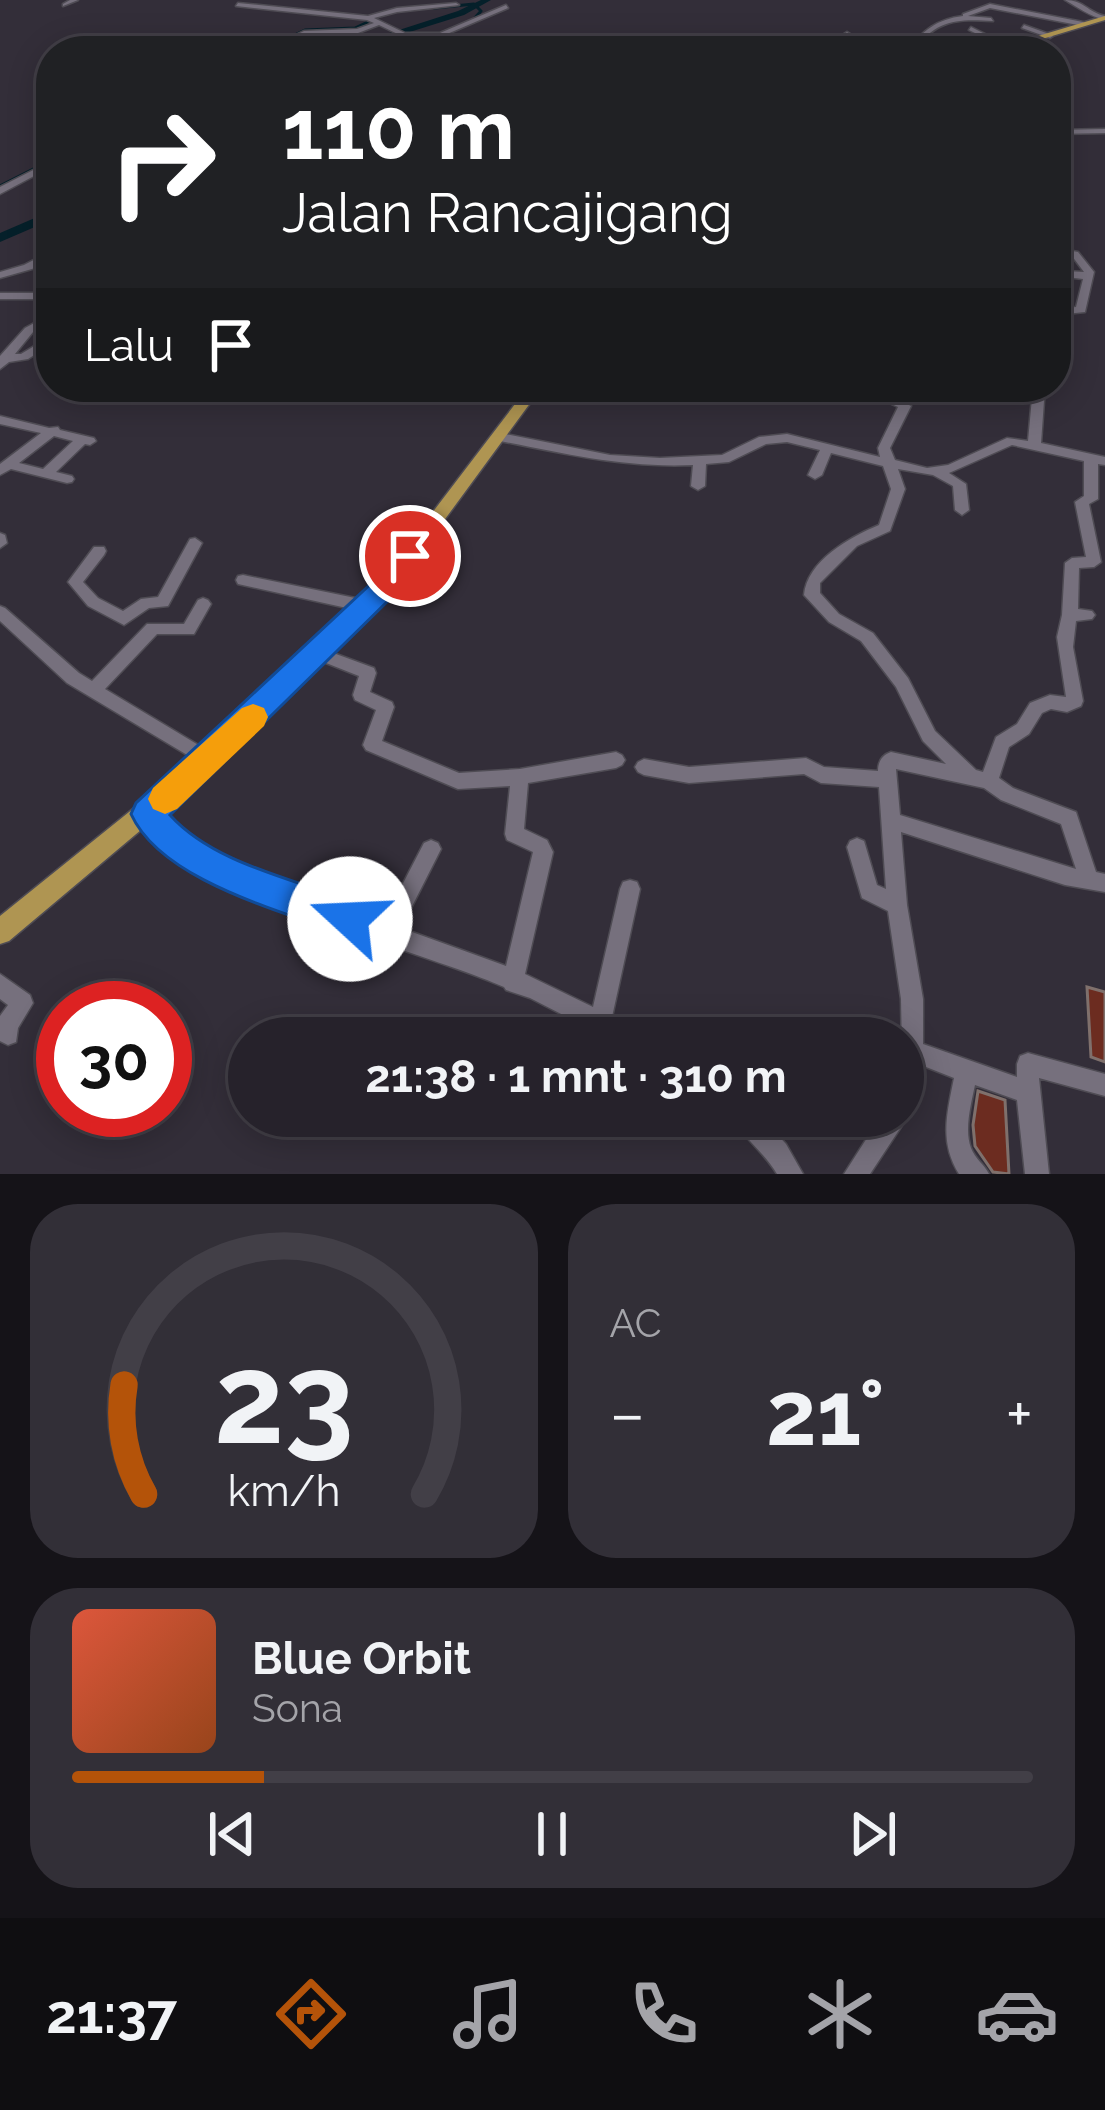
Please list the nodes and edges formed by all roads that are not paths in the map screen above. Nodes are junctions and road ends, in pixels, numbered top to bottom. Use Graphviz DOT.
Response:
graph roads {
  1 [pos="75,0"];
  2 [pos="245,0"];
  3 [pos="393,0"];
  4 [pos="1068,0"];
  5 [pos="65,5"];
  6 [pos="456,5"];
  7 [pos="506,7"];
  8 [pos="965,15"];
  9 [pos="1105,18"];
  10 [pos="373,20"];
  11 [pos="991,20"];
  12 [pos="1083,24"];
  13 [pos="1024,27"];
  14 [pos="971,29"];
  15 [pos="441,35"];
  16 [pos="296,36"];
  17 [pos="409,36"];
  18 [pos="426,36"];
  19 [pos="426,36"];
  20 [pos="445,36"];
  21 [pos="925,36"];
  22 [pos="985,36"];
  23 [pos="1050,36"];
  24 [pos="1071,130"];
  25 [pos="1105,130"];
  26 [pos="36,172"];
  27 [pos="0,191"];
  28 [pos="1071,253"];
  29 [pos="36,262"];
  30 [pos="1071,274"];
  31 [pos="0,275"];
  32 [pos="1088,276"];
  33 [pos="0,296"];
  34 [pos="36,296"];
  35 [pos="1071,311"];
  36 [pos="36,326"];
  37 [pos="36,349"];
  38 [pos="24,357"];
  39 [pos="36,358"];
  40 [pos="3,361"];
  41 [pos="524,402"];
  42 [pos="896,402"];
  43 [pos="1038,402"];
  44 [pos="0,420"];
  45 [pos="53,430"];
  46 [pos="500,436"];
  47 [pos="1034,446"];
  48 [pos="826,448"];
  49 [pos="1098,460"];
  50 [pos="700,461"];
  51 [pos="889,464"];
  52 [pos="4,468"];
  53 [pos="937,472"];
  54 [pos="46,474"];
  55 [pos="814,475"];
  56 [pos="67,479"];
  57 [pos="698,486"];
  58 [pos="962,510"];
  59 [pos="194,543"];
  60 [pos="99,551"];
  61 [pos="243,580"];
  62 [pos="203,604"];
  63 [pos="365,606"];
  64 [pos="0,612"];
  65 [pos="126,618"];
  66 [pos="153,628"];
  67 [pos="317,653"];
  68 [pos="93,691"];
  69 [pos="209,760"];
  70 [pos="616,760"];
  71 [pos="644,767"];
  72 [pos="520,777"];
  73 [pos="979,778"];
  74 [pos="888,780"];
  75 [pos="148,814"];
  76 [pos="892,821"];
  77 [pos="856,847"];
  78 [pos="431,849"];
  79 [pos="1097,881"];
  80 [pos="630,889"];
  81 [pos="897,905"];
  82 [pos="389,931"];
  83 [pos="0,932"];
  84 [pos="513,983"];
  85 [pos="0,985"];
  86 [pos="589,1017"];
  87 [pos="601,1017"];
  88 [pos="914,1017"];
  89 [pos="8,1034"];
  90 [pos="924,1055"];
  91 [pos="966,1071"];
  92 [pos="1105,1085"];
  93 [pos="1028,1092"];
  94 [pos="764,1137"];
  95 [pos="882,1137"];
  96 [pos="791,1174"];
  97 [pos="856,1174"];
  98 [pos="977,1174"];
  99 [pos="1037,1174"];
  1 -- 5 [label="street"];
  2 -- 10 [label="street"];
  3 -- 10 [label="street"];
  4 -- 9 [label="street"];
  6 -- 10 [label="street"];
  7 -- 15 [label="street"];
  8 -- 11 [label="street"];
  8 -- 12 [label="street"];
  8 -- 21 [label="street"];
  9 -- 12 [label="main road"];
  10 -- 16 [label="street"];
  10 -- 17 [label="street"];
  12 -- 23 [label="main road"];
  13 -- 23 [label="street"];
  14 -- 22 [label="street"];
  15 -- 18 [label="street"];
  15 -- 19 [label="street"];
  15 -- 20 [label="street"];
  24 -- 25 [label="street"];
  26 -- 27 [label="street"];
  28 -- 32 [label="street"];
  29 -- 31 [label="street"];
  30 -- 32 [label="street"];
  32 -- 35 [label="street"];
  33 -- 34 [label="street"];
  36 -- 40 [label="street"];
  37 -- 38 [label="street"];
  38 -- 39 [label="street"];
  38 -- 40 [label="street"];
  41 -- 46 [label="main road"];
  42 -- 51 [label="street"];
  43 -- 47 [label="street"];
  44 -- 45 [label="street"];
  45 -- 52 [label="street"];
  45 -- 54 [label="street"];
  46 -- 50 [label="street"];
  46 -- 63 [label="main road"];
  47 -- 49 [label="street"];
  47 -- 53 [label="street"];
  48 -- 50 [label="street"];
  48 -- 51 [label="street"];
  48 -- 55 [label="street"];
  49 -- 73 [label="street"];
  50 -- 57 [label="street"];
  51 -- 53 [label="street"];
  51 -- 73 [label="street"];
  52 -- 54 [label="street"];
  53 -- 58 [label="street"];
  54 -- 56 [label="street"];
  59 -- 65 [label="street"];
  60 -- 65 [label="street"];
  61 -- 63 [label="street"];
  62 -- 66 [label="street"];
  63 -- 67 [label="main road"];
  64 -- 68 [label="street"];
  65 -- 66 [label="street"];
  66 -- 68 [label="street"];
  67 -- 69 [label="main road"];
  67 -- 72 [label="street"];
  68 -- 69 [label="street"];
  69 -- 75 [label="main road"];
  70 -- 72 [label="street"];
  71 -- 74 [label="street"];
  72 -- 84 [label="street"];
  73 -- 74 [label="street"];
  73 -- 79 [label="street"];
  74 -- 76 [label="street"];
  75 -- 82 [label="street"];
  75 -- 83 [label="main road"];
  76 -- 79 [label="street"];
  76 -- 81 [label="street"];
  77 -- 81 [label="street"];
  78 -- 82 [label="street"];
  80 -- 87 [label="street"];
  81 -- 88 [label="street"];
  82 -- 84 [label="street"];
  84 -- 86 [label="street"];
  85 -- 89 [label="street"];
  90 -- 91 [label="street"];
  91 -- 93 [label="street"];
  91 -- 98 [label="street"];
  92 -- 93 [label="street"];
  93 -- 99 [label="street"];
  94 -- 96 [label="street"];
  95 -- 97 [label="street"];
}
